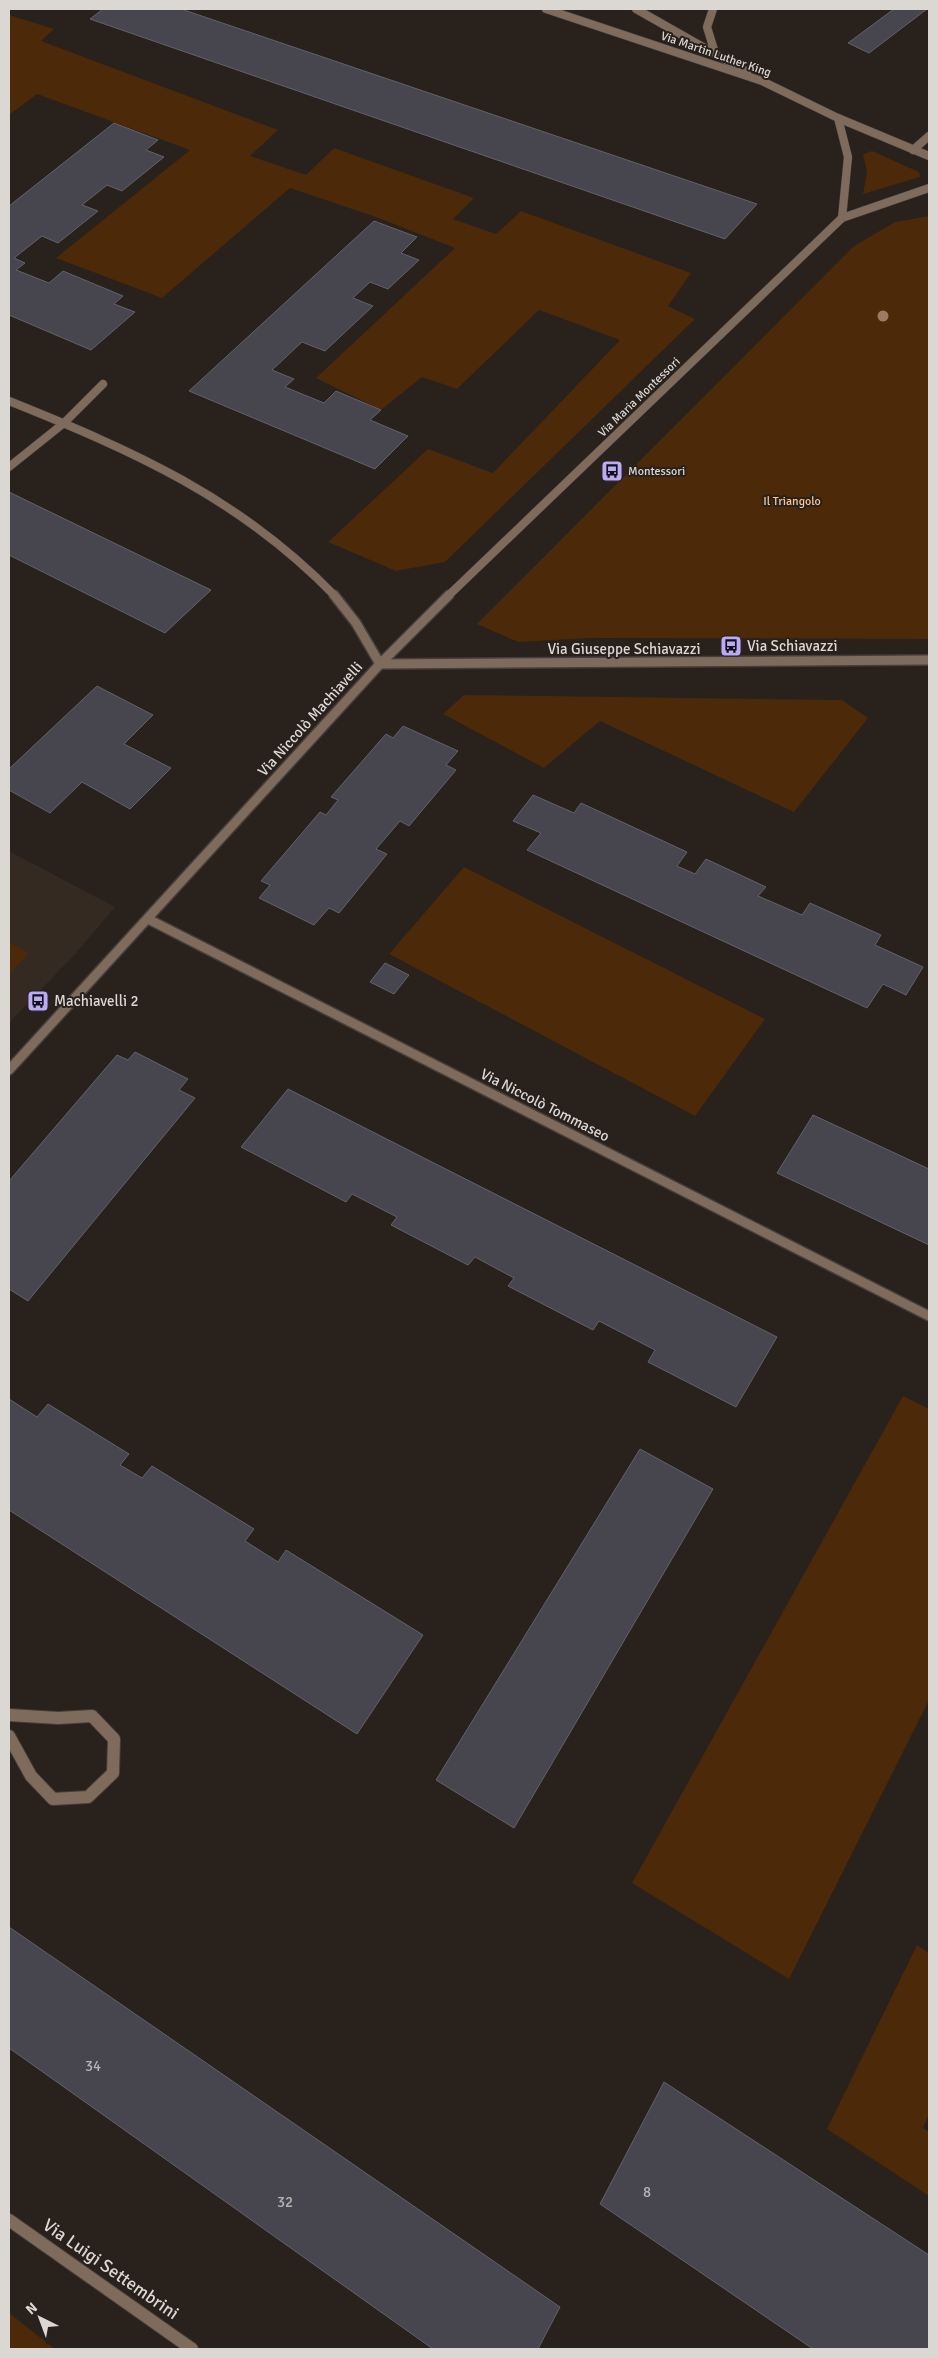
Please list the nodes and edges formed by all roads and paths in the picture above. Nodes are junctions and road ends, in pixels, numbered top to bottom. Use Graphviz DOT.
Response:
graph roads {
  1 [pos="546,9"];
  2 [pos="636,9"];
  3 [pos="713,9"];
  4 [pos="716,53"];
  5 [pos="762,81"];
  6 [pos="838,118"];
  7 [pos="929,136"];
  8 [pos="913,150"];
  9 [pos="929,156"];
  10 [pos="929,188"];
  11 [pos="842,218"];
  12 [pos="103,384"];
  13 [pos="9,401"];
  14 [pos="64,422"];
  15 [pos="9,468"];
  16 [pos="929,660"];
  17 [pos="380,664"];
  18 [pos="148,919"];
  19 [pos="9,1070"];
  20 [pos="929,1316"];
  21 [pos="9,1715"];
  22 [pos="9,1736"];
  23 [pos="9,2220"];
  24 [pos="192,2349"];
  1 -- 5 [label="street, Via Martin Luther King"];
  2 -- 4 [label="street"];
  3 -- 4 [label="street"];
  4 -- 5 [label="street"];
  5 -- 6 [label="street, Via Martin Luther King"];
  6 -- 8 [label="street, Via Martin Luther King"];
  6 -- 11 [label="street"];
  7 -- 8 [label="street"];
  8 -- 9 [label="street, Via Martin Luther King"];
  10 -- 11 [label="street"];
  11 -- 17 [label="street, Via Maria Montessori"];
  12 -- 14 [label="street"];
  13 -- 14 [label="street, Via Niccolò Machiavelli"];
  14 -- 15 [label="street"];
  14 -- 17 [label="street, Via Niccolò Machiavelli"];
  16 -- 17 [label="street, Via Giuseppe Schiavazzi"];
  17 -- 18 [label="street, Via Niccolò Machiavelli"];
  18 -- 19 [label="street, Via Niccolò Machiavelli"];
  18 -- 20 [label="street, Via Niccolò Tommaseo"];
  21 -- 22 [label="street"];
  23 -- 24 [label="street, Via Luigi Settembrini"];
}
